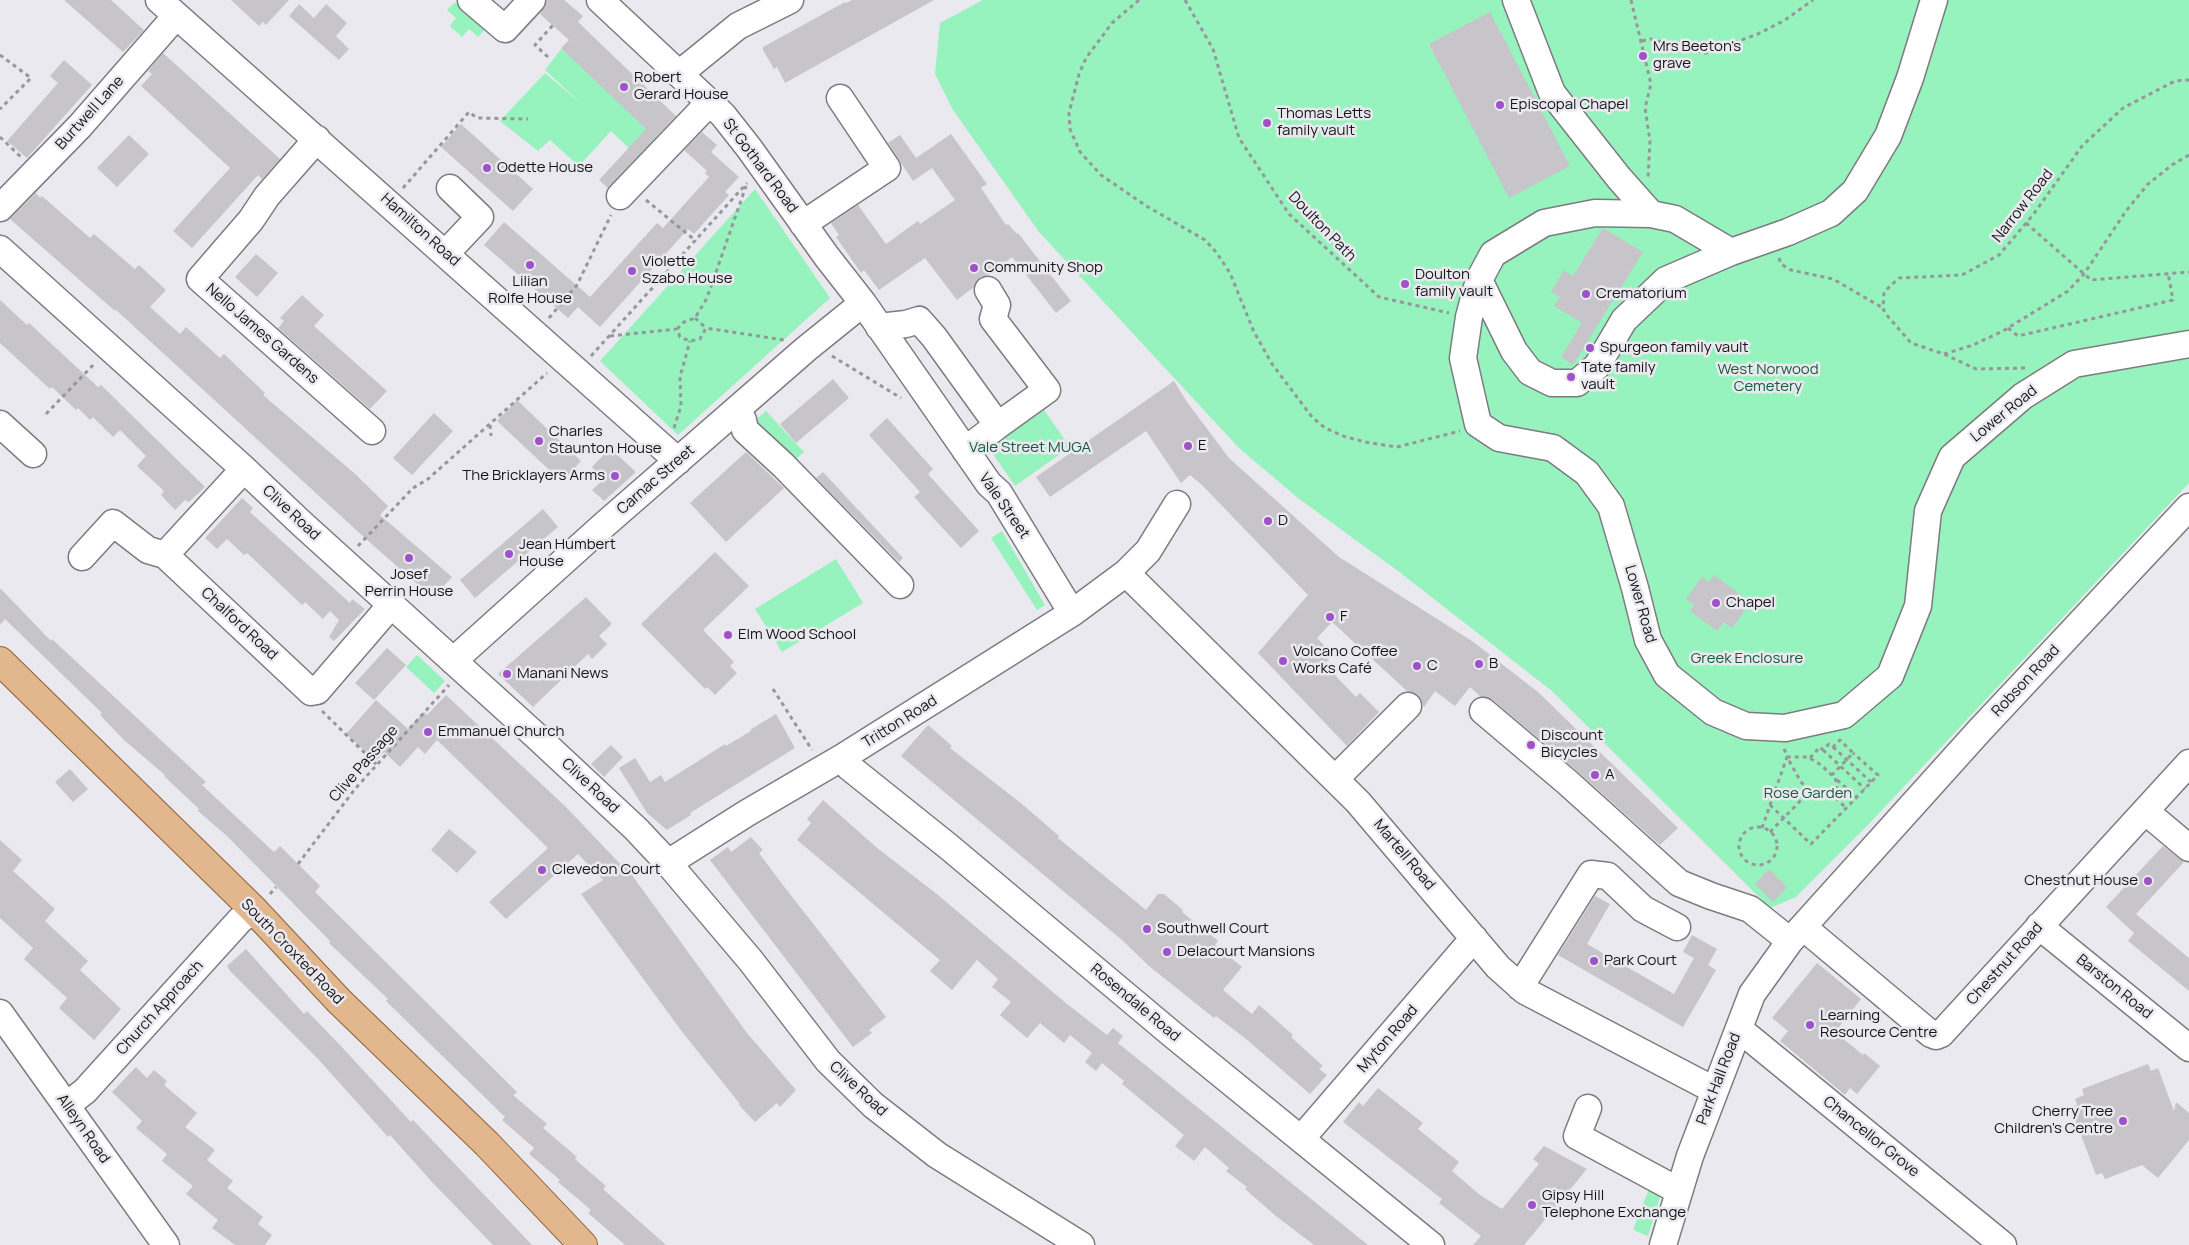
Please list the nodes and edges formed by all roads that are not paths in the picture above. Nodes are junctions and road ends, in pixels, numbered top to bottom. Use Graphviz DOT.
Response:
graph roads {
  1 [pos="471,0"];
  2 [pos="532,0"];
  3 [pos="600,0"];
  4 [pos="790,0"];
  5 [pos="1516,0"];
  6 [pos="1934,0"];
  7 [pos="168,8"];
  8 [pos="679,74"];
  9 [pos="840,98"];
  10 [pos="708,104"];
  11 [pos="317,139"];
  12 [pos="450,188"];
  13 [pos="625,191"];
  14 [pos="0,208"];
  15 [pos="1646,208"];
  16 [pos="803,224"];
  17 [pos="0,249"];
  18 [pos="1731,252"];
  19 [pos="446,253"];
  20 [pos="1479,280"];
  21 [pos="988,290"];
  22 [pos="863,303"];
  23 [pos="880,327"];
  24 [pos="2189,344"];
  25 [pos="735,411"];
  26 [pos="994,421"];
  27 [pos="0,424"];
  28 [pos="372,431"];
  29 [pos="965,450"];
  30 [pos="33,454"];
  31 [pos="678,461"];
  32 [pos="244,469"];
  33 [pos="1177,504"];
  34 [pos="2189,507"];
  35 [pos="165,555"];
  36 [pos="82,557"];
  37 [pos="1126,573"];
  38 [pos="900,585"];
  39 [pos="391,605"];
  40 [pos="1072,613"];
  41 [pos="0,660"];
  42 [pos="452,672"];
  43 [pos="1408,706"];
  44 [pos="1483,711"];
  45 [pos="843,757"];
  46 [pos="2189,763"];
  47 [pos="1335,779"];
  48 [pos="2144,811"];
  49 [pos="2189,848"];
  50 [pos="668,862"];
  51 [pos="254,910"];
  52 [pos="2039,926"];
  53 [pos="1677,927"];
  54 [pos="1796,934"];
  55 [pos="1474,938"];
  56 [pos="1520,987"];
  57 [pos="0,1013"];
  58 [pos="1739,1029"];
  59 [pos="2189,1048"];
  60 [pos="1714,1090"];
  61 [pos="67,1105"];
  62 [pos="1588,1108"];
  63 [pos="1301,1138"];
  64 [pos="1679,1191"];
  65 [pos="166,1245"];
  66 [pos="583,1245"];
  67 [pos="1081,1245"];
  68 [pos="1431,1245"];
  69 [pos="1662,1245"];
  70 [pos="2003,1245"];
  1 -- 2 [label="street"];
  3 -- 8 [label="street, St Gothard Road"];
  4 -- 8 [label="street"];
  5 -- 15 [label="street"];
  6 -- 18 [label="street"];
  7 -- 11 [label="street, Hamilton Road"];
  7 -- 14 [label="street, Burtwell Lane"];
  8 -- 10 [label="street, St Gothard Road"];
  9 -- 16 [label="street"];
  10 -- 13 [label="street"];
  10 -- 16 [label="street, St Gothard Road"];
  11 -- 19 [label="street, Hamilton Road"];
  11 -- 28 [label="street, Nello James Gardens"];
  12 -- 19 [label="street"];
  15 -- 18 [label="street"];
  15 -- 20 [label="street"];
  16 -- 22 [label="street, St Gothard Road"];
  17 -- 32 [label="street, Clive Road"];
  18 -- 20 [label="street"];
  19 -- 31 [label="street, Hamilton Road"];
  20 -- 24 [label="street, Lower Road"];
  21 -- 26 [label="street"];
  22 -- 23 [label="street, Vale Street"];
  22 -- 25 [label="street, Carnac Street"];
  23 -- 26 [label="street"];
  23 -- 29 [label="street, Vale Street"];
  25 -- 31 [label="street, Carnac Street"];
  25 -- 38 [label="street"];
  26 -- 29 [label="street"];
  27 -- 30 [label="street"];
  29 -- 40 [label="street, Vale Street"];
  31 -- 42 [label="street, Carnac Street"];
  32 -- 35 [label="street"];
  32 -- 39 [label="street, Clive Road"];
  33 -- 37 [label="street, Tritton Road"];
  34 -- 54 [label="street, Robson Road"];
  35 -- 36 [label="street"];
  35 -- 39 [label="street, Chalford Road"];
  37 -- 40 [label="street, Tritton Road"];
  37 -- 47 [label="street, Martell Road"];
  39 -- 42 [label="street, Clive Road"];
  40 -- 45 [label="street, Tritton Road"];
  41 -- 51 [label="main road, South Croxted Road"];
  42 -- 50 [label="street, Clive Road"];
  43 -- 47 [label="street"];
  44 -- 54 [label="street"];
  45 -- 50 [label="street, Tritton Road"];
  45 -- 63 [label="street, Rosendale Road"];
  46 -- 48 [label="street, Chestnut Road"];
  47 -- 55 [label="street, Martell Road"];
  48 -- 49 [label="street"];
  48 -- 52 [label="street, Chestnut Road"];
  50 -- 67 [label="street, Clive Road"];
  51 -- 61 [label="street, Church Approach"];
  51 -- 66 [label="main road, South Croxted Road"];
  52 -- 54 [label="street, Chestnut Road"];
  52 -- 59 [label="street, Barston Road"];
  53 -- 56 [label="street"];
  54 -- 58 [label="street, Park Hall Road"];
  55 -- 56 [label="street, Martell Road"];
  55 -- 63 [label="street, Myton Road"];
  56 -- 60 [label="street, Martell Road"];
  57 -- 61 [label="street, Alleyn Road"];
  58 -- 60 [label="street, Park Hall Road"];
  58 -- 70 [label="street, Chancellor Grove"];
  60 -- 64 [label="street, Park Hall Road"];
  61 -- 65 [label="street, Alleyn Road"];
  62 -- 64 [label="street"];
  63 -- 68 [label="street, Rosendale Road"];
  64 -- 69 [label="street, Park Hall Road"];
}
